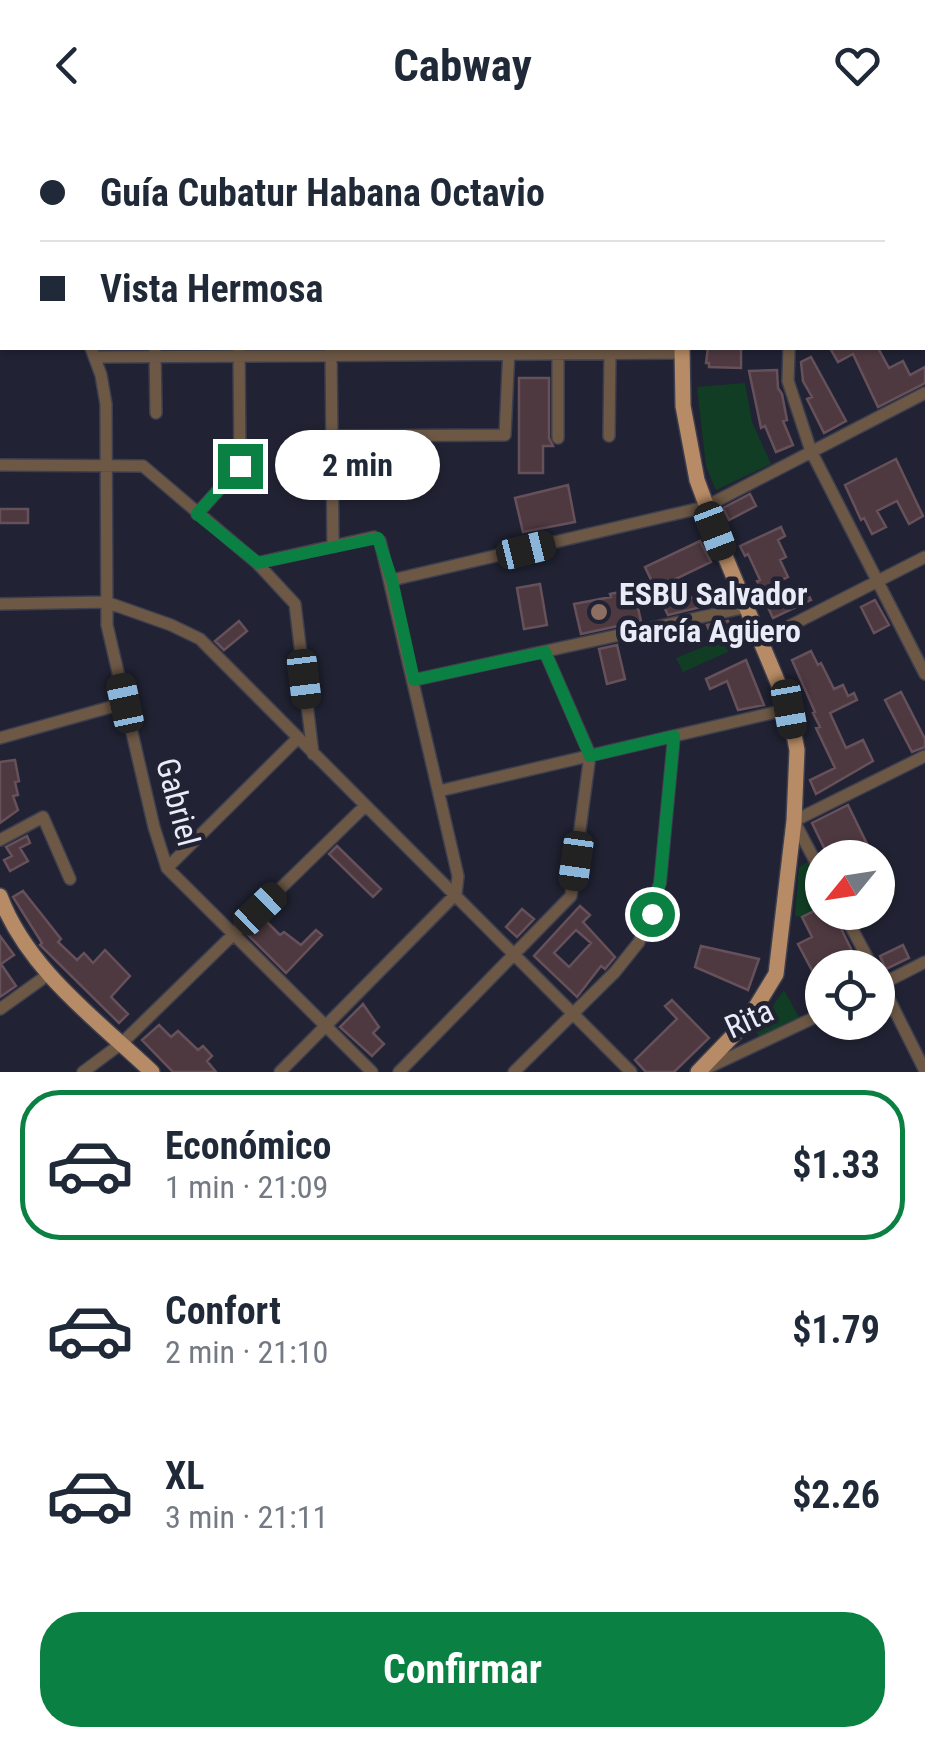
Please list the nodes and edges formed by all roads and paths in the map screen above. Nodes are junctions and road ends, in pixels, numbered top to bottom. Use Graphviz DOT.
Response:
graph roads {
  1 [pos="682,350"];
  2 [pos="791,350"];
  3 [pos="417,351"];
  4 [pos="509,351"];
  5 [pos="94,352"];
  6 [pos="155,352"];
  7 [pos="239,352"];
  8 [pos="331,352"];
  9 [pos="602,352"];
  10 [pos="558,354"];
  11 [pos="925,393"];
  12 [pos="156,413"];
  13 [pos="331,436"];
  14 [pos="609,436"];
  15 [pos="558,438"];
  16 [pos="811,452"];
  17 [pos="107,464"];
  18 [pos="0,465"];
  19 [pos="706,507"];
  20 [pos="197,514"];
  21 [pos="333,545"];
  22 [pos="925,557"];
  23 [pos="258,563"];
  24 [pos="392,580"];
  25 [pos="878,580"];
  26 [pos="106,602"];
  27 [pos="0,604"];
  28 [pos="747,607"];
  29 [pos="762,640"];
  30 [pos="545,652"];
  31 [pos="921,656"];
  32 [pos="925,674"];
  33 [pos="414,680"];
  34 [pos="125,703"];
  35 [pos="789,709"];
  36 [pos="674,736"];
  37 [pos="0,738"];
  38 [pos="298,738"];
  39 [pos="313,754"];
  40 [pos="590,756"];
  41 [pos="925,756"];
  42 [pos="439,791"];
  43 [pos="364,806"];
  44 [pos="794,821"];
  45 [pos="0,840"];
  46 [pos="805,842"];
  47 [pos="167,868"];
  48 [pos="70,879"];
  49 [pos="456,894"];
  50 [pos="0,896"];
  51 [pos="233,934"];
  52 [pos="516,954"];
  53 [pos="925,962"];
  54 [pos="49,974"];
  55 [pos="895,975"];
  56 [pos="0,1009"];
  57 [pos="574,1012"];
  58 [pos="895,1013"];
  59 [pos="805,1022"];
  60 [pos="325,1026"];
  61 [pos="122,1043"];
  62 [pos="925,1071"];
  63 [pos="83,1072"];
  64 [pos="152,1072"];
  65 [pos="280,1072"];
  66 [pos="372,1072"];
  67 [pos="399,1072"];
  68 [pos="514,1072"];
  69 [pos="631,1072"];
  70 [pos="698,1072"];
  1 -- 9 [label="street"];
  1 -- 19 [label="main road"];
  2 -- 16 [label="street"];
  3 -- 4 [label="street"];
  3 -- 8 [label="street"];
  4 -- 10 [label="street"];
  4 -- 13 [label="street"];
  5 -- 6 [label="street"];
  5 -- 17 [label="street, Gabriel"];
  6 -- 7 [label="street"];
  6 -- 12 [label="street"];
  7 -- 8 [label="street"];
  7 -- 20 [label="street"];
  8 -- 13 [label="street"];
  9 -- 10 [label="street"];
  9 -- 14 [label="street"];
  10 -- 15 [label="street"];
  11 -- 16 [label="street"];
  13 -- 21 [label="street"];
  16 -- 19 [label="street"];
  16 -- 25 [label="street"];
  17 -- 18 [label="street"];
  17 -- 20 [label="street"];
  17 -- 26 [label="street, Gabriel"];
  19 -- 24 [label="street"];
  19 -- 28 [label="main road"];
  20 -- 23 [label="street"];
  21 -- 23 [label="street"];
  21 -- 24 [label="street"];
  22 -- 25 [label="street"];
  23 -- 39 [label="street"];
  24 -- 33 [label="street"];
  25 -- 29 [label="street"];
  25 -- 31 [label="street"];
  26 -- 27 [label="street"];
  26 -- 34 [label="street, Gabriel"];
  26 -- 38 [label="street"];
  28 -- 29 [label="main road"];
  28 -- 30 [label="street"];
  29 -- 35 [label="main road"];
  30 -- 33 [label="street"];
  30 -- 40 [label="street"];
  31 -- 32 [label="street"];
  33 -- 42 [label="street"];
  34 -- 37 [label="street"];
  34 -- 47 [label="street, Gabriel"];
  35 -- 36 [label="street"];
  35 -- 44 [label="main road"];
  36 -- 40 [label="street"];
  36 -- 57 [label="street"];
  38 -- 39 [label="street"];
  38 -- 47 [label="street"];
  39 -- 43 [label="street"];
  40 -- 42 [label="street"];
  40 -- 52 [label="street"];
  41 -- 44 [label="street"];
  42 -- 49 [label="street"];
  43 -- 49 [label="street"];
  43 -- 51 [label="street"];
  44 -- 46 [label="street"];
  44 -- 70 [label="main road"];
  45 -- 48 [label="street"];
  47 -- 51 [label="street, Gabriel"];
  49 -- 52 [label="street"];
  49 -- 60 [label="street"];
  50 -- 54 [label="main road"];
  51 -- 60 [label="street, Gabriel"];
  51 -- 61 [label="street"];
  52 -- 57 [label="street"];
  52 -- 67 [label="street"];
  53 -- 55 [label="street"];
  54 -- 56 [label="street"];
  54 -- 61 [label="main road"];
  57 -- 68 [label="street"];
  57 -- 69 [label="street"];
  58 -- 62 [label="street"];
  59 -- 70 [label="street, Rita"];
  60 -- 65 [label="street"];
  60 -- 66 [label="street, Gabriel"];
  61 -- 63 [label="street"];
  61 -- 64 [label="main road"];
}
